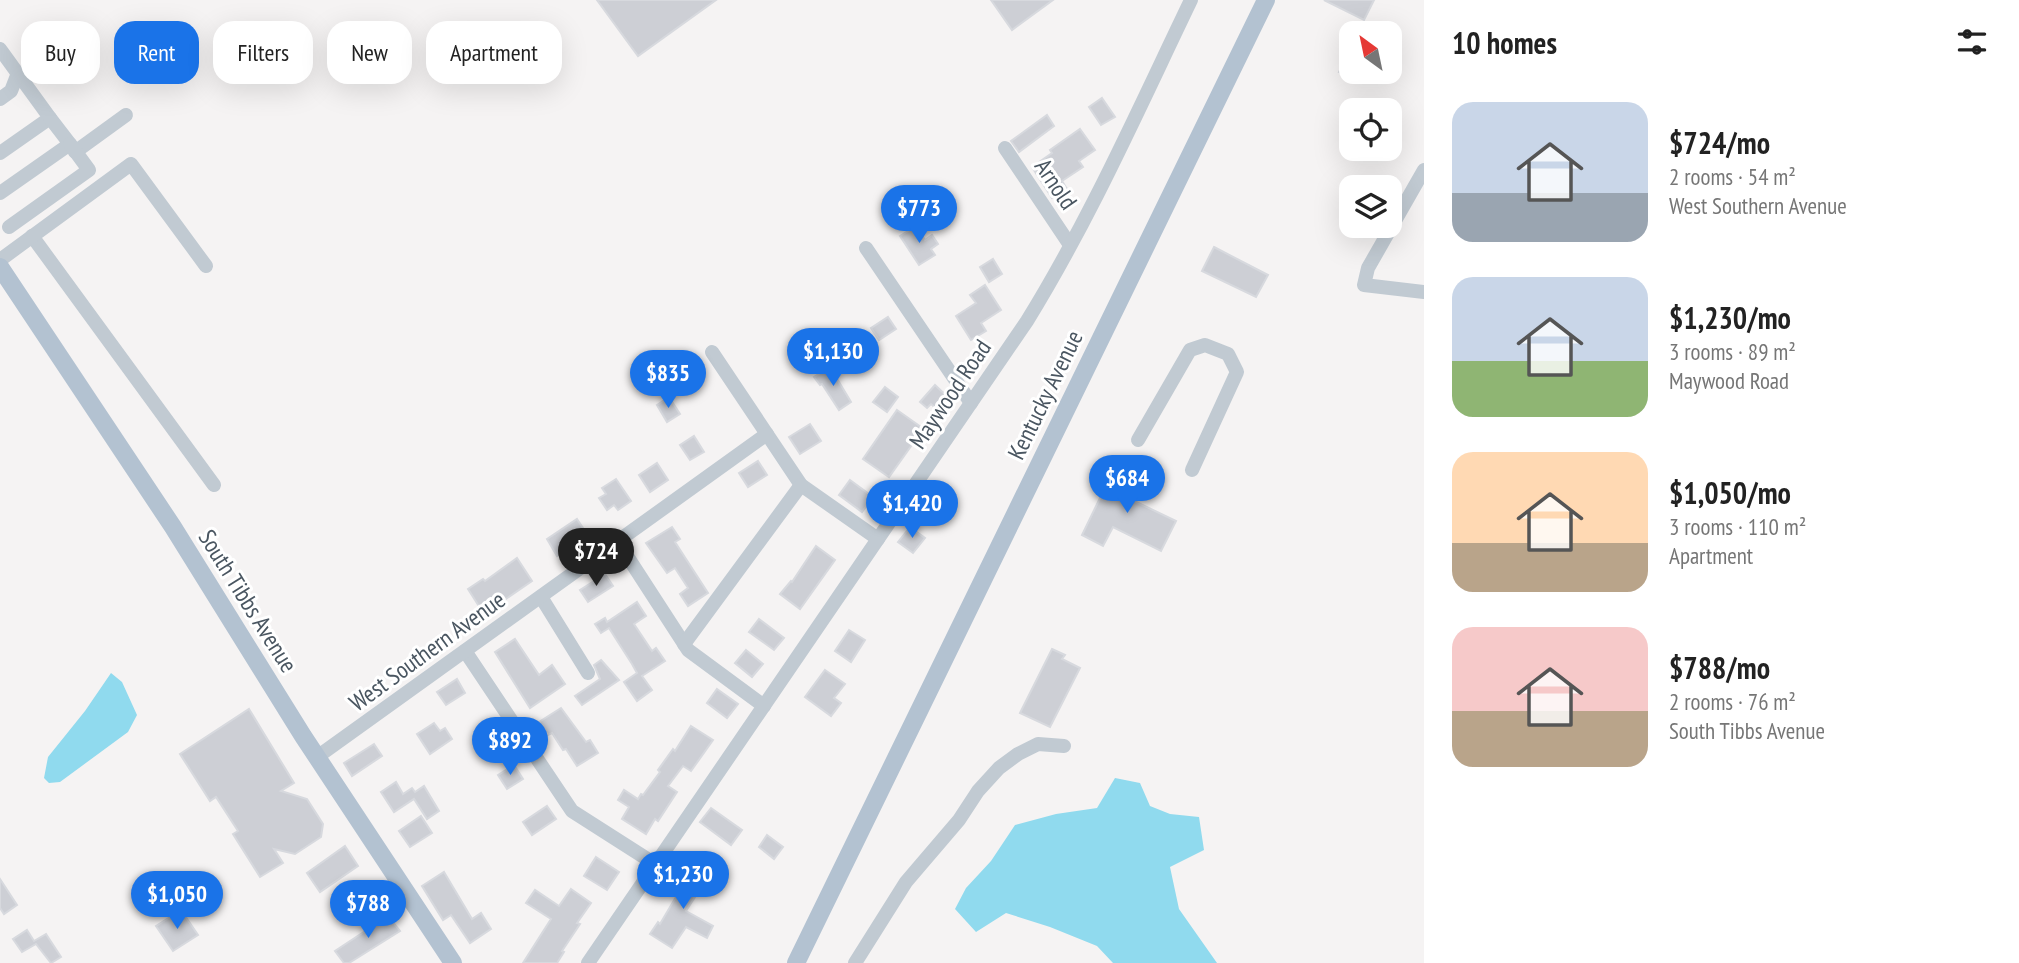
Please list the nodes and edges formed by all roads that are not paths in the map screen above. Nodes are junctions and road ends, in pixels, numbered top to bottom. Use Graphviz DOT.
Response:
graph roads {
  1 [pos="1191,0"];
  2 [pos="1266,0"];
  3 [pos="0,49"];
  4 [pos="18,73"];
  5 [pos="30,91"];
  6 [pos="6,95"];
  7 [pos="126,115"];
  8 [pos="50,118"];
  9 [pos="72,148"];
  10 [pos="1004,148"];
  11 [pos="0,153"];
  12 [pos="89,170"];
  13 [pos="1424,170"];
  14 [pos="107,181"];
  15 [pos="0,193"];
  16 [pos="9,227"];
  17 [pos="32,236"];
  18 [pos="1070,245"];
  19 [pos="866,248"];
  20 [pos="0,260"];
  21 [pos="206,266"];
  22 [pos="0,267"];
  23 [pos="1424,292"];
  24 [pos="712,352"];
  25 [pos="971,403"];
  26 [pos="767,434"];
  27 [pos="1138,440"];
  28 [pos="1192,470"];
  29 [pos="214,485"];
  30 [pos="801,485"];
  31 [pos="878,539"];
  32 [pos="618,542"];
  33 [pos="541,597"];
  34 [pos="684,644"];
  35 [pos="466,651"];
  36 [pos="588,673"];
  37 [pos="764,706"];
  38 [pos="1065,746"];
  39 [pos="317,757"];
  40 [pos="655,864"];
  41 [pos="453,963"];
  42 [pos="588,963"];
  43 [pos="796,963"];
  44 [pos="855,963"];
  1 -- 18 [label="street, Maywood Road"];
  2 -- 43 [label="main road, Kentucky Avenue"];
  3 -- 4 [label="street"];
  4 -- 5 [label="street"];
  4 -- 6 [label="street"];
  5 -- 6 [label="street"];
  5 -- 8 [label="street"];
  7 -- 9 [label="street"];
  8 -- 9 [label="street"];
  8 -- 11 [label="street"];
  9 -- 12 [label="street"];
  9 -- 15 [label="street"];
  10 -- 18 [label="street, Arnold"];
  12 -- 14 [label="street"];
  12 -- 16 [label="street"];
  13 -- 23 [label="street"];
  14 -- 17 [label="street"];
  14 -- 21 [label="street"];
  17 -- 20 [label="street"];
  17 -- 29 [label="street"];
  18 -- 25 [label="street, Maywood Road"];
  19 -- 25 [label="street"];
  22 -- 39 [label="main road, South Tibbs Avenue"];
  24 -- 26 [label="street"];
  25 -- 31 [label="street, Maywood Road"];
  26 -- 30 [label="street"];
  26 -- 32 [label="street, West Southern Avenue"];
  27 -- 28 [label="street"];
  30 -- 31 [label="street"];
  30 -- 34 [label="street"];
  31 -- 37 [label="street, Maywood Road"];
  32 -- 33 [label="street, West Southern Avenue"];
  32 -- 34 [label="street"];
  33 -- 35 [label="street, West Southern Avenue"];
  33 -- 36 [label="street"];
  34 -- 37 [label="street"];
  35 -- 39 [label="street, West Southern Avenue"];
  35 -- 40 [label="street"];
  37 -- 40 [label="street, Maywood Road"];
  38 -- 44 [label="street"];
  39 -- 41 [label="main road, South Tibbs Avenue"];
  40 -- 42 [label="street, Maywood Road"];
}
